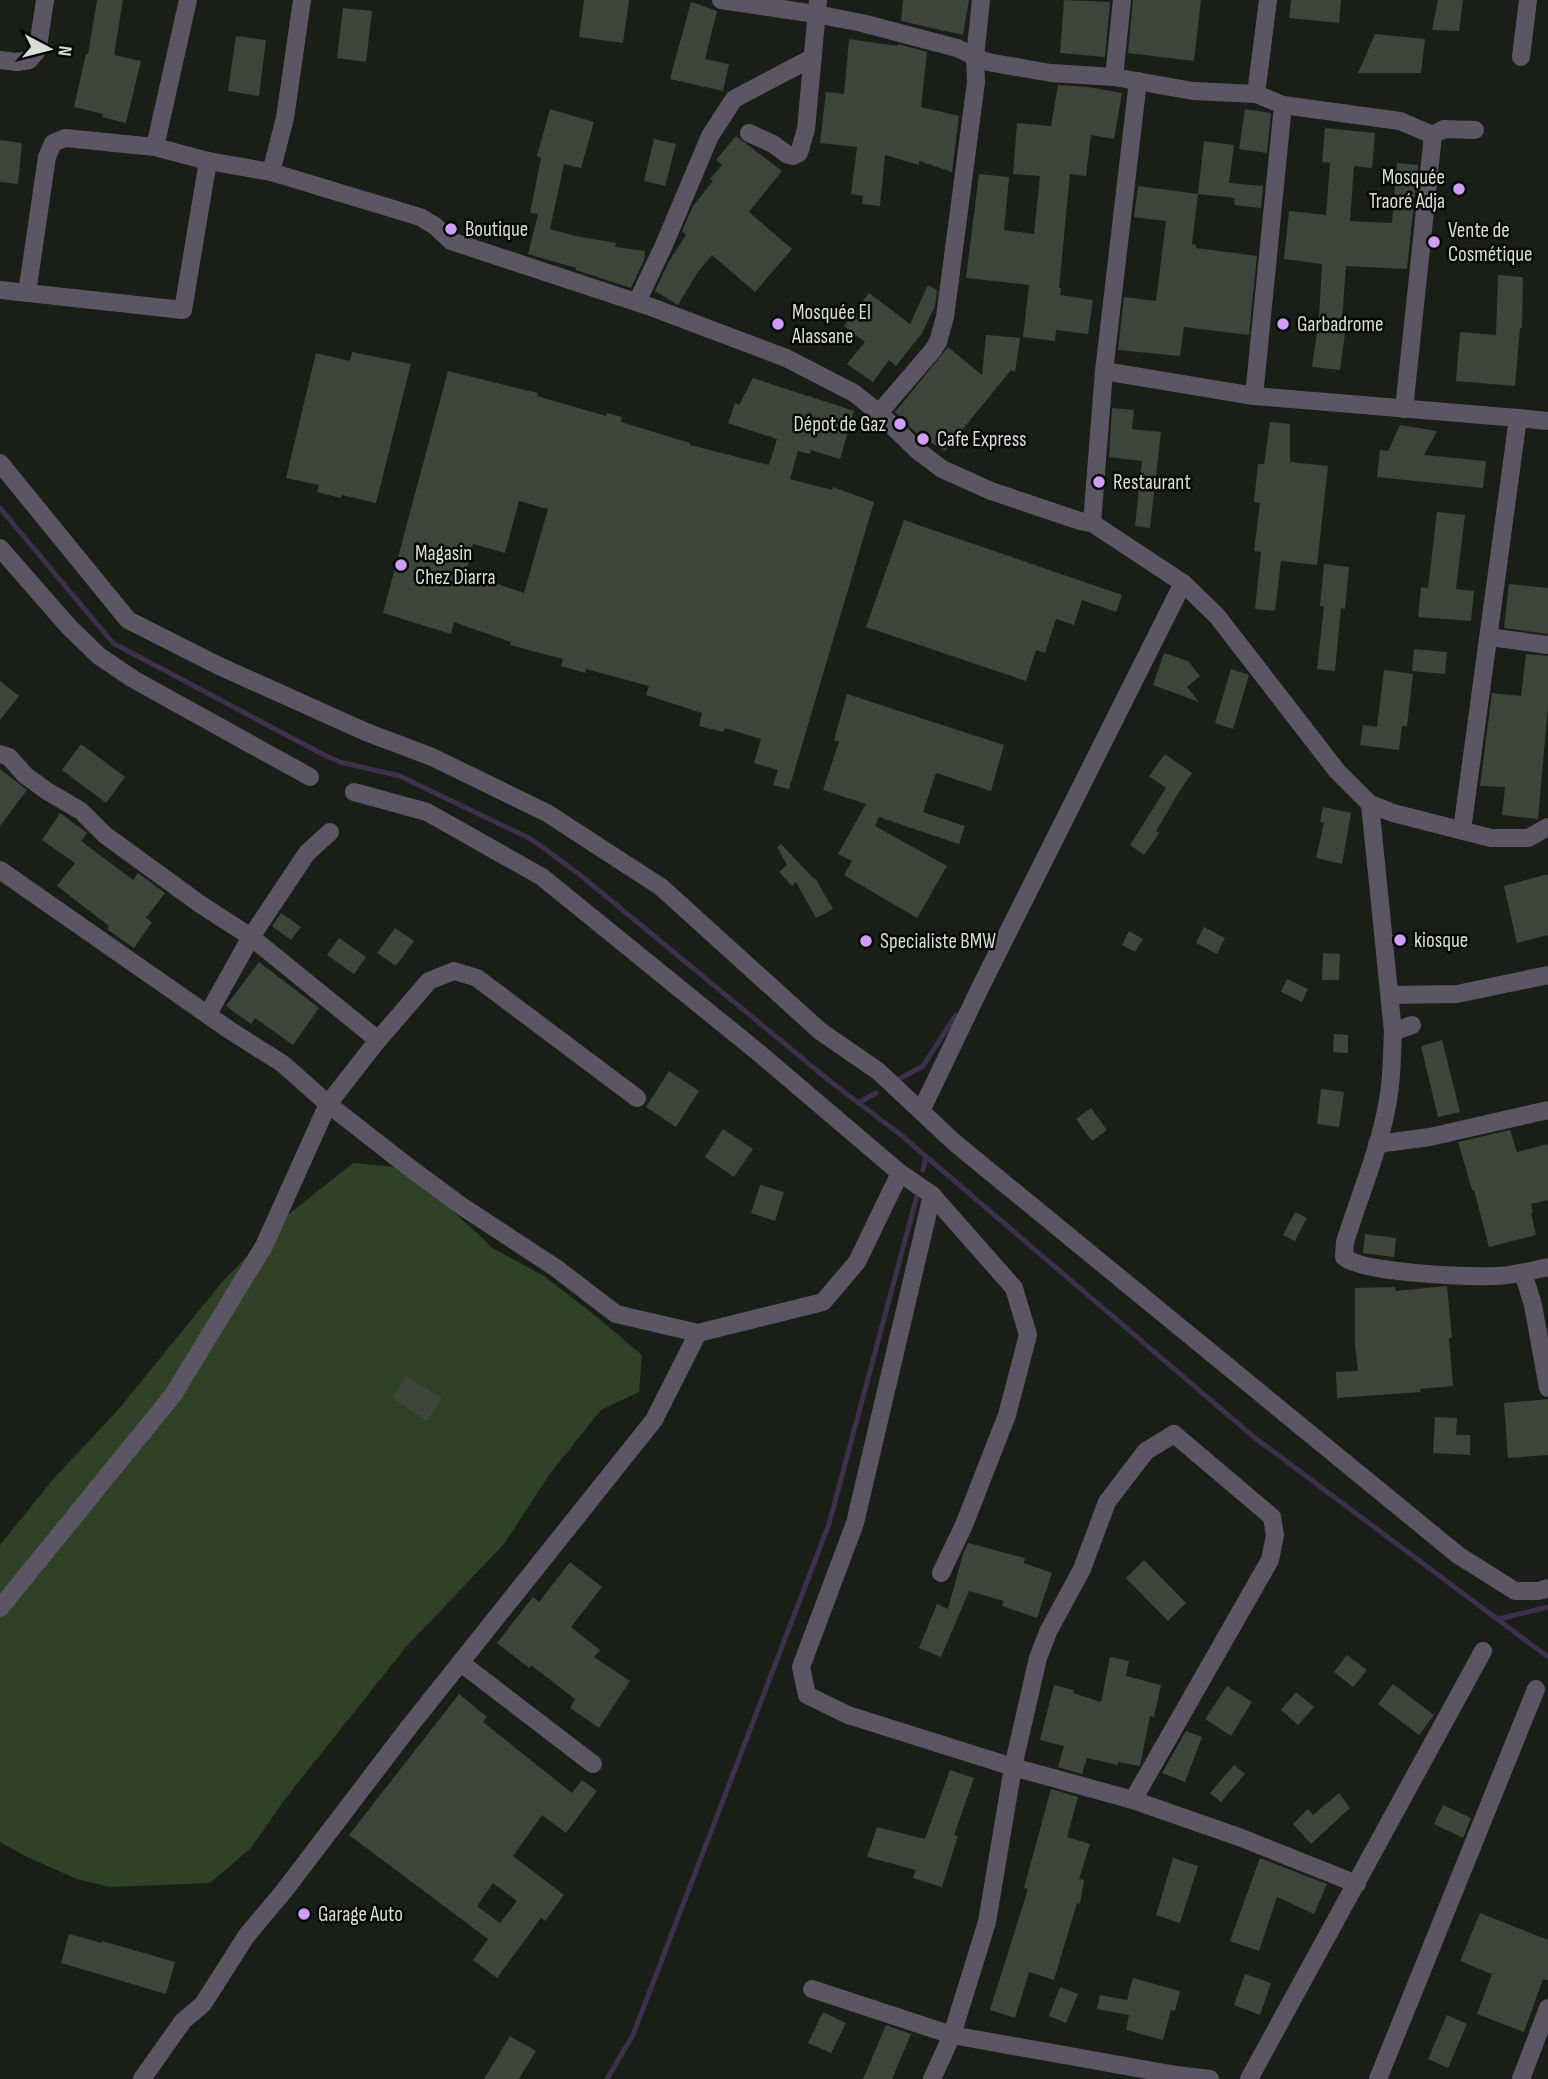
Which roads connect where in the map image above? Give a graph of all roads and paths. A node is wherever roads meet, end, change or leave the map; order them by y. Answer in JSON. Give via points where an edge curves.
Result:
{"nodes":[{"id":1,"x":45,"y":0,"type":"edge"},
{"id":2,"x":188,"y":0,"type":"edge"},
{"id":3,"x":302,"y":0,"type":"edge"},
{"id":4,"x":721,"y":0,"type":"edge"},
{"id":5,"x":981,"y":0,"type":"edge"},
{"id":6,"x":1122,"y":0,"type":"edge"},
{"id":7,"x":1268,"y":0,"type":"edge"},
{"id":8,"x":1528,"y":0,"type":"edge"},
{"id":9,"x":817,"y":7,"type":"edge"},
{"id":10,"x":975,"y":57,"type":"junction"},
{"id":11,"x":1521,"y":57,"type":"dead end"},
{"id":12,"x":812,"y":58,"type":"junction"},
{"id":13,"x":0,"y":60,"type":"edge"},
{"id":14,"x":1114,"y":77,"type":"junction"},
{"id":15,"x":1138,"y":81,"type":"junction"},
{"id":16,"x":1256,"y":94,"type":"junction"},
{"id":17,"x":1283,"y":105,"type":"junction"},
{"id":18,"x":1475,"y":130,"type":"dead end"},
{"id":19,"x":749,"y":133,"type":"dead end"},
{"id":20,"x":1433,"y":135,"type":"junction"},
{"id":21,"x":155,"y":147,"type":"junction"},
{"id":22,"x":208,"y":161,"type":"junction"},
{"id":23,"x":271,"y":172,"type":"junction"},
{"id":24,"x":0,"y":290,"type":"edge"},
{"id":25,"x":27,"y":293,"type":"junction"},
{"id":26,"x":636,"y":302,"type":"junction"},
{"id":27,"x":1104,"y":371,"type":"junction"},
{"id":28,"x":1254,"y":396,"type":"junction"},
{"id":29,"x":1404,"y":409,"type":"junction"},
{"id":30,"x":878,"y":413,"type":"junction"},
{"id":31,"x":1518,"y":418,"type":"junction"},
{"id":32,"x":1548,"y":421,"type":"edge"},
{"id":33,"x":0,"y":463,"type":"edge"},
{"id":34,"x":1092,"y":523,"type":"junction"},
{"id":35,"x":0,"y":548,"type":"edge"},
{"id":36,"x":1183,"y":583,"type":"junction"},
{"id":37,"x":1489,"y":637,"type":"junction"},
{"id":38,"x":1548,"y":645,"type":"edge"},
{"id":39,"x":0,"y":754,"type":"edge"},
{"id":40,"x":310,"y":777,"type":"dead end"},
{"id":41,"x":354,"y":792,"type":"dead end"},
{"id":42,"x":1370,"y":804,"type":"junction"},
{"id":43,"x":1548,"y":827,"type":"edge"},
{"id":44,"x":1462,"y":830,"type":"junction"},
{"id":45,"x":330,"y":832,"type":"dead end"},
{"id":46,"x":0,"y":870,"type":"edge"},
{"id":47,"x":251,"y":937,"type":"junction"},
{"id":48,"x":1548,"y":975,"type":"edge"},
{"id":49,"x":1390,"y":995,"type":"junction"},
{"id":50,"x":208,"y":1014,"type":"junction"},
{"id":51,"x":1412,"y":1025,"type":"dead end"},
{"id":52,"x":1393,"y":1032,"type":"junction"},
{"id":53,"x":378,"y":1040,"type":"junction"},
{"id":54,"x":637,"y":1098,"type":"dead end"},
{"id":55,"x":328,"y":1104,"type":"junction"},
{"id":56,"x":1548,"y":1110,"type":"edge"},
{"id":57,"x":921,"y":1111,"type":"junction"},
{"id":58,"x":1377,"y":1144,"type":"junction"},
{"id":59,"x":900,"y":1172,"type":"junction"},
{"id":60,"x":932,"y":1195,"type":"junction"},
{"id":61,"x":1548,"y":1267,"type":"edge"},
{"id":62,"x":1523,"y":1273,"type":"junction"},
{"id":63,"x":698,"y":1333,"type":"junction"},
{"id":64,"x":1548,"y":1388,"type":"edge"},
{"id":65,"x":941,"y":1573,"type":"dead end"},
{"id":66,"x":1548,"y":1588,"type":"edge"},
{"id":67,"x":0,"y":1608,"type":"edge"},
{"id":68,"x":1483,"y":1651,"type":"dead end"},
{"id":69,"x":461,"y":1663,"type":"junction"},
{"id":70,"x":1536,"y":1689,"type":"dead end"},
{"id":71,"x":593,"y":1764,"type":"dead end"},
{"id":72,"x":1013,"y":1767,"type":"junction"},
{"id":73,"x":1133,"y":1800,"type":"junction"},
{"id":74,"x":1357,"y":1884,"type":"junction"},
{"id":75,"x":812,"y":1989,"type":"dead end"},
{"id":76,"x":1548,"y":2008,"type":"edge"},
{"id":77,"x":952,"y":2035,"type":"junction"},
{"id":78,"x":142,"y":2079,"type":"edge"},
{"id":79,"x":932,"y":2079,"type":"edge"},
{"id":80,"x":1210,"y":2079,"type":"edge"},
{"id":81,"x":1249,"y":2079,"type":"edge"},
{"id":82,"x":1378,"y":2079,"type":"edge"},
{"id":83,"x":1521,"y":2079,"type":"edge"}],
"edges":[{"from":1,"to":13,"type":"street","via":[[36,52],[29,60]]},
{"from":2,"to":21,"type":"street"},
{"from":3,"to":23,"type":"street","via":[[285,118]]},
{"from":4,"to":9,"type":"street"},
{"from":5,"to":10,"type":"street"},
{"from":6,"to":14,"type":"street"},
{"from":7,"to":16,"type":"street"},
{"from":8,"to":11,"type":"street"},
{"from":9,"to":10,"type":"street"},
{"from":9,"to":12,"type":"street"},
{"from":10,"to":14,"type":"street","via":[[1051,73]]},
{"from":10,"to":30,"type":"street","via":[[976,82],[945,317],[933,350]]},
{"from":12,"to":19,"type":"street","via":[[806,129],[799,153],[788,155]]},
{"from":12,"to":26,"type":"street","via":[[734,99],[710,136]]},
{"from":14,"to":15,"type":"street"},
{"from":15,"to":16,"type":"street","via":[[1193,91]]},
{"from":15,"to":27,"type":"street"},
{"from":16,"to":17,"type":"street"},
{"from":17,"to":20,"type":"street","via":[[1400,121]]},
{"from":17,"to":28,"type":"street"},
{"from":18,"to":20,"type":"street","via":[[1444,130]]},
{"from":20,"to":29,"type":"street"},
{"from":21,"to":22,"type":"street"},
{"from":21,"to":25,"type":"street","via":[[65,138],[53,144],[47,157]]},
{"from":22,"to":23,"type":"street"},
{"from":22,"to":25,"type":"street","via":[[183,310]]},
{"from":23,"to":26,"type":"street","via":[[420,217],[451,241]]},
{"from":24,"to":25,"type":"street"},
{"from":26,"to":30,"type":"street","via":[[786,358],[855,393]]},
{"from":27,"to":28,"type":"street"},
{"from":27,"to":34,"type":"street"},
{"from":28,"to":29,"type":"street"},
{"from":29,"to":31,"type":"street"},
{"from":30,"to":34,"type":"street","via":[[942,468],[1002,495]]},
{"from":31,"to":32,"type":"street"},
{"from":31,"to":37,"type":"street"},
{"from":33,"to":57,"type":"street","via":[[128,620],[217,665],[432,757],[547,813],[661,887],[820,1031],[878,1071]]},
{"from":34,"to":36,"type":"street"},
{"from":35,"to":40,"type":"street","via":[[99,656]]},
{"from":36,"to":42,"type":"street","via":[[1217,616],[1337,771]]},
{"from":36,"to":57,"type":"street"},
{"from":37,"to":38,"type":"street"},
{"from":37,"to":44,"type":"street"},
{"from":39,"to":47,"type":"street","via":[[81,811],[105,835]]},
{"from":41,"to":59,"type":"street","via":[[427,812],[542,877]]},
{"from":42,"to":44,"type":"street"},
{"from":42,"to":49,"type":"street"},
{"from":43,"to":44,"type":"street","via":[[1528,838],[1506,840]]},
{"from":45,"to":47,"type":"street","via":[[307,853]]},
{"from":46,"to":50,"type":"street"},
{"from":47,"to":50,"type":"street"},
{"from":47,"to":53,"type":"street"},
{"from":48,"to":49,"type":"street","via":[[1457,994]]},
{"from":49,"to":52,"type":"street"},
{"from":50,"to":55,"type":"street","via":[[283,1064]]},
{"from":51,"to":52,"type":"street"},
{"from":52,"to":58,"type":"street","via":[[1390,1088]]},
{"from":53,"to":54,"type":"street","via":[[429,981],[454,971],[477,978]]},
{"from":53,"to":55,"type":"street"},
{"from":55,"to":63,"type":"street","via":[[460,1205],[616,1314]]},
{"from":55,"to":67,"type":"street","via":[[264,1246],[173,1395]]},
{"from":56,"to":58,"type":"street"},
{"from":57,"to":66,"type":"street","via":[[1458,1555],[1515,1591]]},
{"from":58,"to":62,"type":"street","via":[[1345,1242],[1347,1260],[1413,1272]]},
{"from":59,"to":60,"type":"street"},
{"from":59,"to":63,"type":"street","via":[[857,1262],[823,1302]]},
{"from":60,"to":65,"type":"street","via":[[1014,1288],[1028,1335],[1007,1415]]},
{"from":60,"to":72,"type":"street","via":[[855,1523],[801,1667],[807,1695],[848,1715]]},
{"from":61,"to":62,"type":"street"},
{"from":62,"to":64,"type":"street"},
{"from":63,"to":69,"type":"street","via":[[654,1420]]},
{"from":68,"to":74,"type":"street"},
{"from":69,"to":71,"type":"street"},
{"from":69,"to":78,"type":"street","via":[[247,1936],[203,2004],[183,2021]]},
{"from":70,"to":82,"type":"street"},
{"from":72,"to":73,"type":"street"},
{"from":72,"to":73,"type":"street","via":[[1038,1658],[1082,1569],[1107,1502],[1146,1451],[1174,1434],[1272,1517],[1275,1535],[1270,1560]]},
{"from":72,"to":77,"type":"street","via":[[987,1922]]},
{"from":73,"to":74,"type":"street"},
{"from":74,"to":81,"type":"street"},
{"from":75,"to":77,"type":"street"},
{"from":76,"to":83,"type":"street"},
{"from":77,"to":79,"type":"street"},
{"from":77,"to":80,"type":"street"}]}
